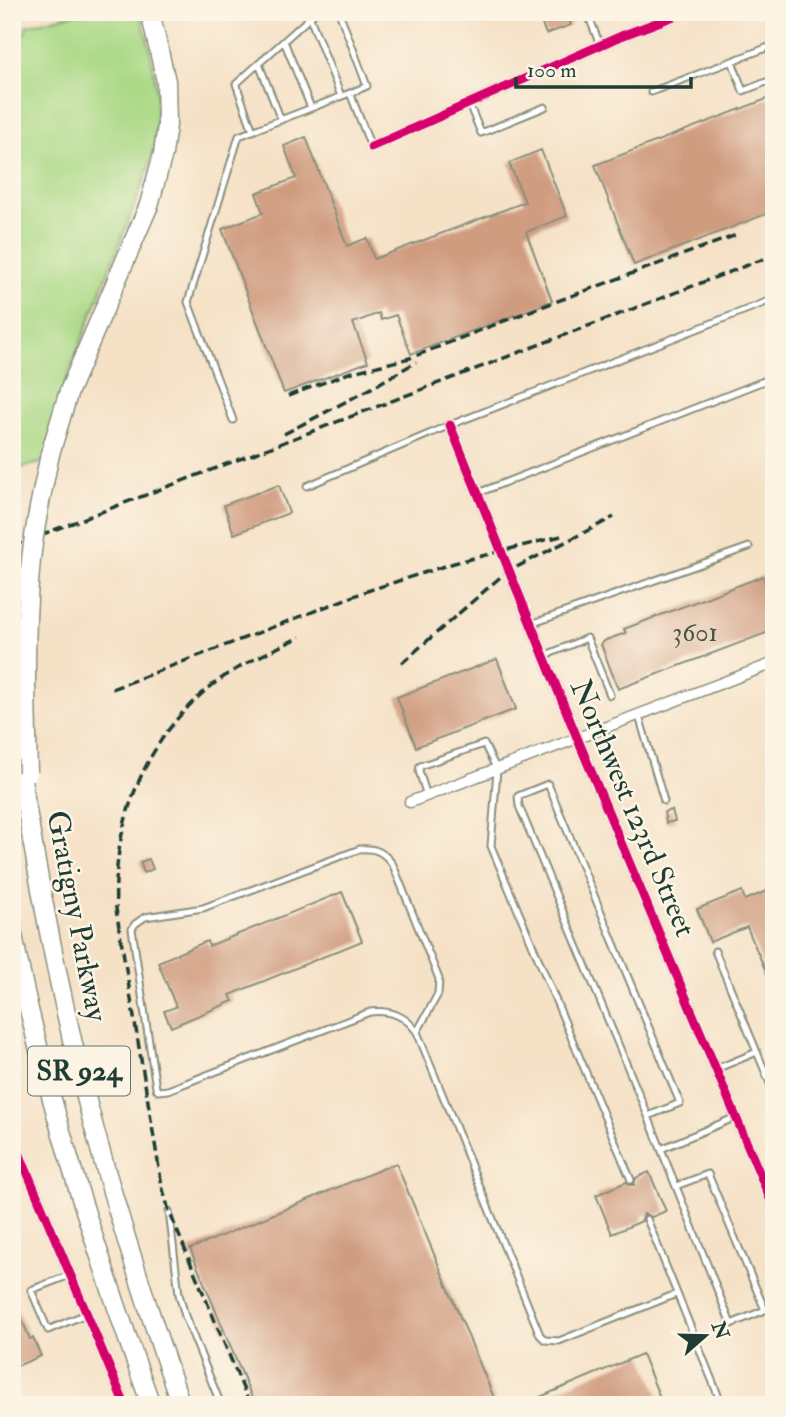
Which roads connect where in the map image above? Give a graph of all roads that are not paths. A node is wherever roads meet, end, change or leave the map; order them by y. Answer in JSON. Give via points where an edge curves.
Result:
{"nodes":[{"id":1,"x":150,"y":12,"type":"edge"},
{"id":2,"x":316,"y":12,"type":"edge"},
{"id":3,"x":339,"y":12,"type":"edge"},
{"id":4,"x":587,"y":12,"type":"edge"},
{"id":5,"x":685,"y":12,"type":"edge"},
{"id":6,"x":669,"y":15,"type":"edge"},
{"id":7,"x":310,"y":18,"type":"junction"},
{"id":8,"x":284,"y":41,"type":"junction"},
{"id":9,"x":600,"y":45,"type":"junction"},
{"id":10,"x":774,"y":45,"type":"edge"},
{"id":11,"x":732,"y":61,"type":"junction"},
{"id":12,"x":259,"y":64,"type":"junction"},
{"id":13,"x":774,"y":79,"type":"edge"},
{"id":14,"x":651,"y":92,"type":"dead end"},
{"id":15,"x":350,"y":93,"type":"junction"},
{"id":16,"x":341,"y":96,"type":"junction"},
{"id":17,"x":469,"y":104,"type":"junction"},
{"id":18,"x":545,"y":107,"type":"dead end"},
{"id":19,"x":311,"y":108,"type":"junction"},
{"id":20,"x":281,"y":120,"type":"junction"},
{"id":21,"x":253,"y":131,"type":"junction"},
{"id":22,"x":372,"y":147,"type":"joint"},
{"id":23,"x":774,"y":299,"type":"edge"},
{"id":24,"x":774,"y":377,"type":"edge"},
{"id":25,"x":233,"y":420,"type":"dead end"},
{"id":26,"x":450,"y":425,"type":"junction"},
{"id":27,"x":307,"y":486,"type":"dead end"},
{"id":28,"x":478,"y":493,"type":"junction"},
{"id":29,"x":749,"y":547,"type":"dead end"},
{"id":30,"x":530,"y":624,"type":"junction"},
{"id":31,"x":544,"y":656,"type":"junction"},
{"id":32,"x":774,"y":663,"type":"edge"},
{"id":33,"x":610,"y":695,"type":"dead end"},
{"id":34,"x":639,"y":716,"type":"junction"},
{"id":35,"x":12,"y":717,"type":"edge"},
{"id":36,"x":578,"y":740,"type":"junction"},
{"id":37,"x":497,"y":770,"type":"junction"},
{"id":38,"x":25,"y":772,"type":"junction"},
{"id":39,"x":427,"y":796,"type":"junction"},
{"id":40,"x":664,"y":801,"type":"dead end"},
{"id":41,"x":410,"y":802,"type":"dead end"},
{"id":42,"x":12,"y":930,"type":"edge"},
{"id":43,"x":715,"y":951,"type":"dead end"},
{"id":44,"x":417,"y":1031,"type":"junction"},
{"id":45,"x":757,"y":1052,"type":"junction"},
{"id":46,"x":716,"y":1069,"type":"junction"},
{"id":47,"x":774,"y":1093,"type":"edge"},
{"id":48,"x":648,"y":1116,"type":"junction"},
{"id":49,"x":736,"y":1117,"type":"junction"},
{"id":50,"x":12,"y":1136,"type":"edge"},
{"id":51,"x":661,"y":1149,"type":"junction"},
{"id":52,"x":631,"y":1180,"type":"dead end"},
{"id":53,"x":769,"y":1181,"type":"edge"},
{"id":54,"x":676,"y":1186,"type":"junction"},
{"id":55,"x":774,"y":1208,"type":"edge"},
{"id":56,"x":169,"y":1211,"type":"dead end"},
{"id":57,"x":647,"y":1219,"type":"dead end"},
{"id":58,"x":70,"y":1275,"type":"junction"},
{"id":59,"x":676,"y":1294,"type":"junction"},
{"id":60,"x":87,"y":1314,"type":"junction"},
{"id":61,"x":125,"y":1405,"type":"edge"},
{"id":62,"x":151,"y":1405,"type":"edge"},
{"id":63,"x":181,"y":1405,"type":"edge"},
{"id":64,"x":221,"y":1405,"type":"edge"},
{"id":65,"x":723,"y":1405,"type":"edge"}],
"edges":[{"from":1,"to":38,"type":"highway","bridge":true,"via":[[166,82],[163,154],[144,215],[69,391],[50,454],[30,569]]},
{"from":2,"to":7,"type":"lane"},
{"from":3,"to":15,"type":"lane","via":[[367,86]]},
{"from":4,"to":9,"type":"lane"},
{"from":5,"to":6,"type":"street"},
{"from":6,"to":9,"type":"street"},
{"from":7,"to":8,"type":"lane"},
{"from":7,"to":16,"type":"lane"},
{"from":8,"to":12,"type":"lane"},
{"from":8,"to":19,"type":"lane"},
{"from":9,"to":17,"type":"street"},
{"from":10,"to":11,"type":"lane"},
{"from":11,"to":13,"type":"lane","via":[[743,91]]},
{"from":11,"to":14,"type":"lane"},
{"from":12,"to":20,"type":"lane"},
{"from":12,"to":21,"type":"lane","via":[[236,85]]},
{"from":15,"to":16,"type":"lane"},
{"from":15,"to":22,"type":"lane"},
{"from":16,"to":19,"type":"lane"},
{"from":17,"to":18,"type":"lane","via":[[481,133]]},
{"from":17,"to":22,"type":"street"},
{"from":19,"to":20,"type":"lane"},
{"from":20,"to":21,"type":"lane"},
{"from":21,"to":25,"type":"lane","via":[[239,136],[188,302]]},
{"from":23,"to":26,"type":"lane"},
{"from":24,"to":28,"type":"lane"},
{"from":26,"to":27,"type":"lane"},
{"from":26,"to":28,"type":"street","name":"Northwest 123rd Street"},
{"from":28,"to":30,"type":"street","name":"Northwest 123rd Street"},
{"from":29,"to":30,"type":"lane"},
{"from":30,"to":31,"type":"street","name":"Northwest 123rd Street"},
{"from":31,"to":33,"type":"lane","via":[[587,638]]},
{"from":31,"to":36,"type":"street","name":"Northwest 123rd Street"},
{"from":32,"to":34,"type":"street"},
{"from":34,"to":36,"type":"street"},
{"from":34,"to":40,"type":"lane"},
{"from":35,"to":38,"type":"highway"},
{"from":36,"to":37,"type":"street"},
{"from":36,"to":46,"type":"street","name":"Northwest 123rd Street"},
{"from":37,"to":39,"type":"street"},
{"from":37,"to":39,"type":"lane","via":[[484,744],[478,744],[420,766]]},
{"from":37,"to":52,"type":"lane","via":[[491,846]]},
{"from":38,"to":63,"type":"highway","name":"Gratigny Parkway","number":"SR 924","via":[[51,943],[82,1081],[120,1221]]},
{"from":39,"to":41,"type":"street"},
{"from":42,"to":62,"type":"highway","number":"SR 924","via":[[48,1084]]},
{"from":43,"to":45,"type":"lane"},
{"from":44,"to":44,"type":"lane","via":[[399,1015],[370,1012],[158,1091],[132,929],[145,917],[203,908],[360,849],[376,849],[393,865],[439,979],[438,994]]},
{"from":44,"to":59,"type":"lane","via":[[540,1335],[559,1341]]},
{"from":45,"to":46,"type":"lane"},
{"from":45,"to":47,"type":"lane"},
{"from":46,"to":49,"type":"street","name":"Northwest 123rd Street"},
{"from":48,"to":48,"type":"lane","via":[[519,806],[518,796],[548,784],[680,1103]]},
{"from":48,"to":51,"type":"lane"},
{"from":49,"to":51,"type":"lane"},
{"from":49,"to":53,"type":"street","name":"Northwest 123rd Street"},
{"from":50,"to":58,"type":"street"},
{"from":51,"to":54,"type":"lane"},
{"from":53,"to":55,"type":"street","name":"Northwest 123rd Street"},
{"from":54,"to":54,"type":"lane","via":[[732,1324],[765,1310],[708,1174]]},
{"from":56,"to":64,"type":"lane","via":[[182,1305]]},
{"from":57,"to":59,"type":"lane"},
{"from":58,"to":60,"type":"street"},
{"from":58,"to":60,"type":"lane","via":[[31,1290],[48,1330]]},
{"from":59,"to":65,"type":"lane"},
{"from":60,"to":61,"type":"street"}]}
